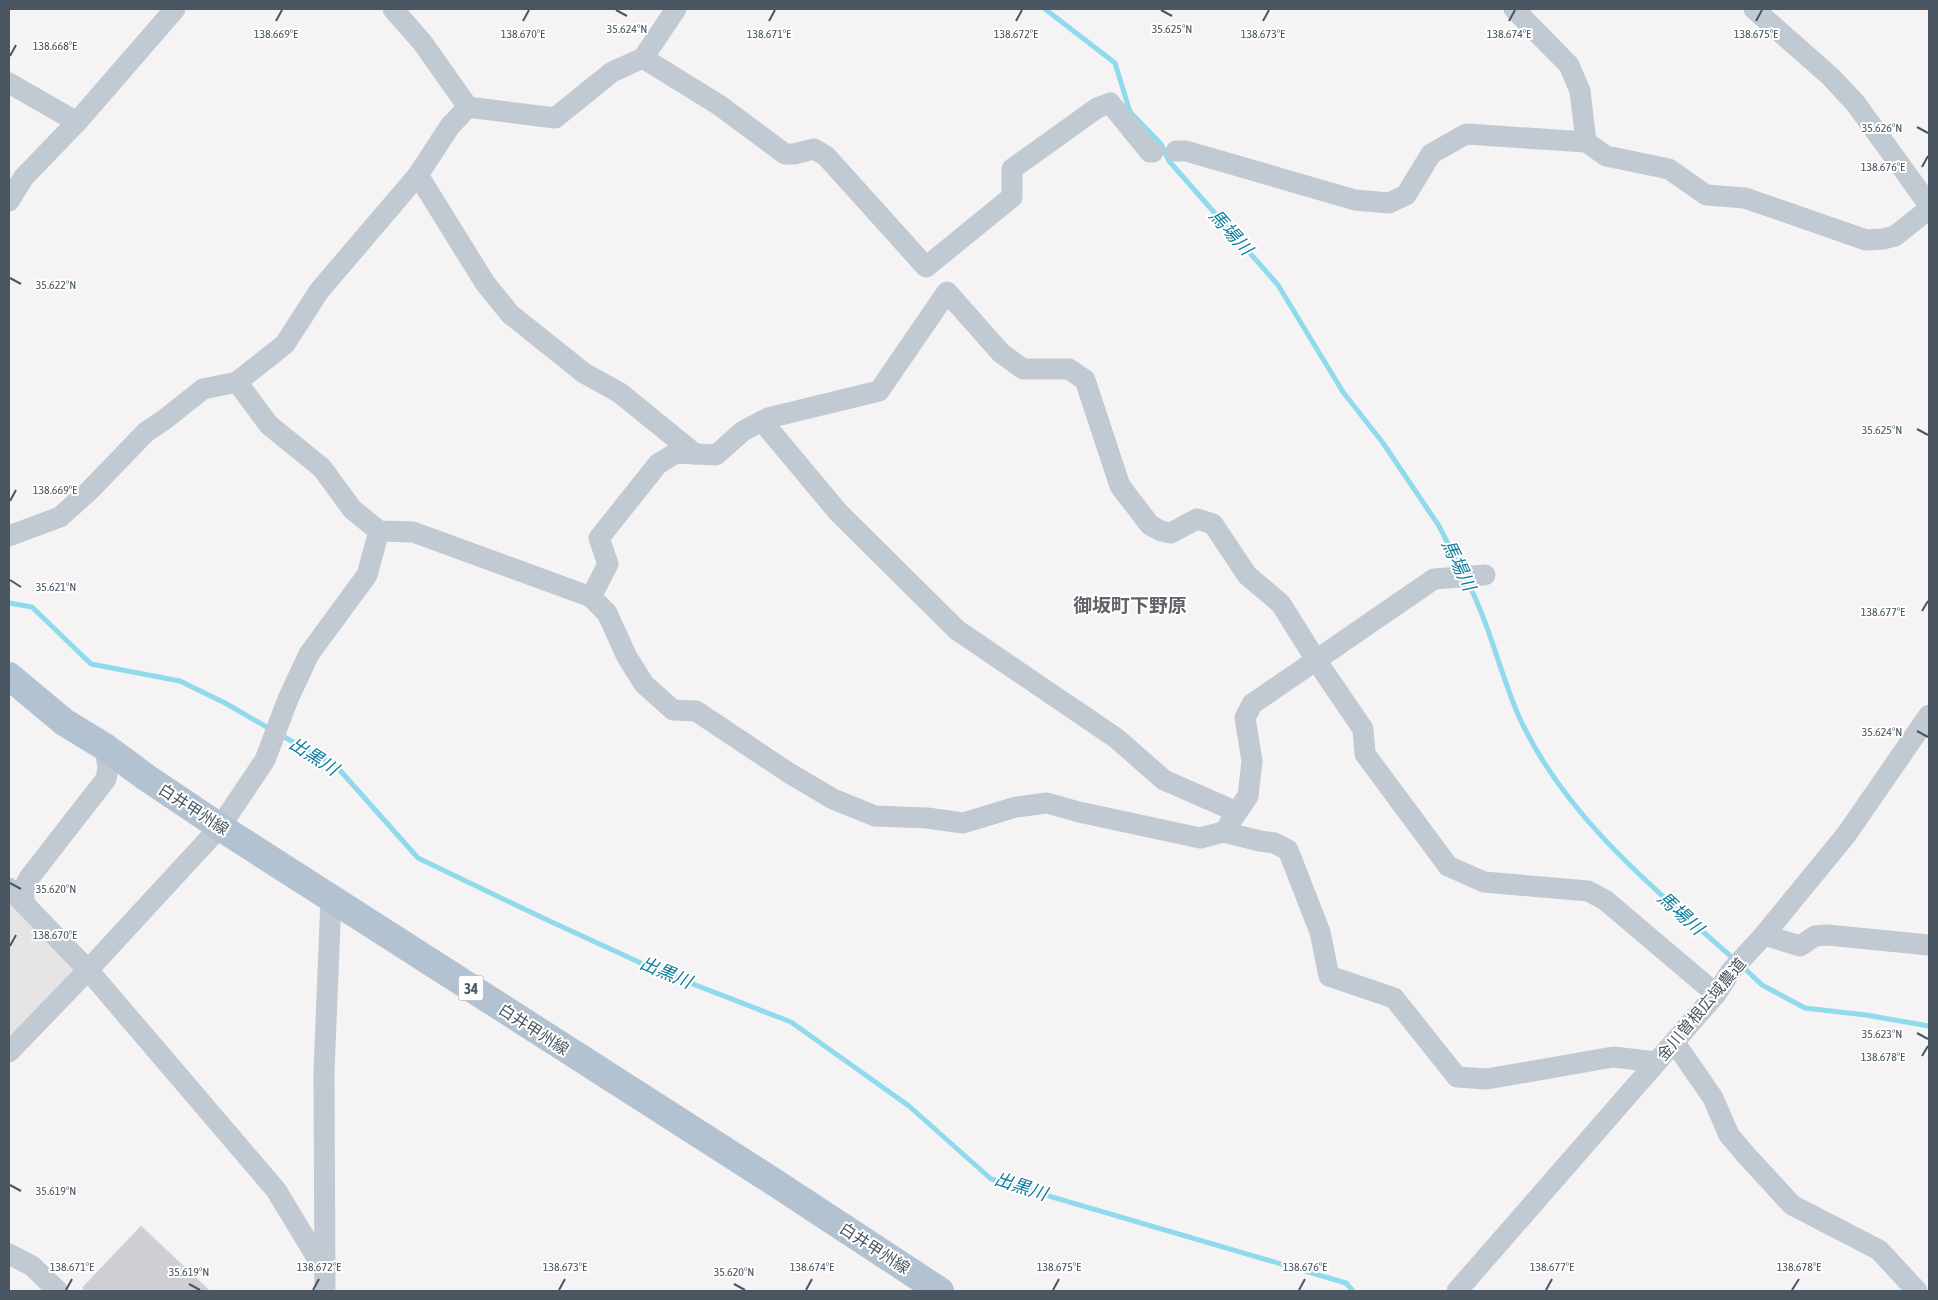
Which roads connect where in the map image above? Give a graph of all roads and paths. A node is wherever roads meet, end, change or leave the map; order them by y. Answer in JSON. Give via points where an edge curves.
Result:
{"nodes":[{"id":1,"x":175,"y":9,"type":"edge"},
{"id":2,"x":392,"y":9,"type":"edge"},
{"id":3,"x":676,"y":9,"type":"edge"},
{"id":4,"x":1514,"y":9,"type":"edge"},
{"id":5,"x":1754,"y":9,"type":"edge"},
{"id":6,"x":643,"y":58,"type":"junction"},
{"id":7,"x":9,"y":83,"type":"edge"},
{"id":8,"x":468,"y":107,"type":"junction"},
{"id":9,"x":77,"y":122,"type":"junction"},
{"id":10,"x":1586,"y":142,"type":"junction"},
{"id":11,"x":1153,"y":152,"type":"dead end"},
{"id":12,"x":1176,"y":152,"type":"dead end"},
{"id":13,"x":418,"y":175,"type":"junction"},
{"id":14,"x":9,"y":202,"type":"edge"},
{"id":15,"x":1929,"y":205,"type":"edge"},
{"id":16,"x":1929,"y":209,"type":"edge"},
{"id":17,"x":237,"y":382,"type":"junction"},
{"id":18,"x":762,"y":421,"type":"junction"},
{"id":19,"x":695,"y":454,"type":"junction"},
{"id":20,"x":379,"y":531,"type":"junction"},
{"id":21,"x":9,"y":536,"type":"edge"},
{"id":22,"x":1481,"y":575,"type":"dead end"},
{"id":23,"x":591,"y":597,"type":"junction"},
{"id":24,"x":1316,"y":660,"type":"junction"},
{"id":25,"x":9,"y":676,"type":"edge"},
{"id":26,"x":1929,"y":716,"type":"edge"},
{"id":27,"x":105,"y":747,"type":"junction"},
{"id":28,"x":1237,"y":812,"type":"junction"},
{"id":29,"x":220,"y":827,"type":"junction"},
{"id":30,"x":1223,"y":832,"type":"junction"},
{"id":31,"x":9,"y":888,"type":"edge"},
{"id":32,"x":330,"y":898,"type":"junction"},
{"id":33,"x":24,"y":903,"type":"junction"},
{"id":34,"x":1764,"y":935,"type":"junction"},
{"id":35,"x":1929,"y":945,"type":"edge"},
{"id":36,"x":88,"y":970,"type":"junction"},
{"id":37,"x":1716,"y":994,"type":"junction"},
{"id":38,"x":1675,"y":1043,"type":"junction"},
{"id":39,"x":9,"y":1052,"type":"edge"},
{"id":40,"x":1657,"y":1062,"type":"junction"},
{"id":41,"x":9,"y":1254,"type":"edge"},
{"id":42,"x":325,"y":1281,"type":"edge"},
{"id":43,"x":58,"y":1291,"type":"edge"},
{"id":44,"x":940,"y":1291,"type":"edge"},
{"id":45,"x":1457,"y":1291,"type":"edge"},
{"id":46,"x":1917,"y":1291,"type":"edge"}],
"edges":[{"from":1,"to":9,"type":"street"},
{"from":2,"to":8,"type":"street","via":[[422,42]]},
{"from":3,"to":6,"type":"street"},
{"from":4,"to":10,"type":"street","via":[[1569,65],[1580,91]]},
{"from":5,"to":15,"type":"street","via":[[1831,77],[1856,104]]},
{"from":6,"to":8,"type":"street","via":[[612,72],[555,118]]},
{"from":6,"to":11,"type":"street","via":[[719,105],[785,154],[814,149],[826,156],[926,268],[1012,197],[1012,169],[1097,108],[1110,103]]},
{"from":7,"to":9,"type":"street"},
{"from":8,"to":13,"type":"street","via":[[450,126]]},
{"from":9,"to":14,"type":"street","via":[[24,178]]},
{"from":10,"to":12,"type":"street","via":[[1466,134],[1431,154],[1406,195],[1389,203],[1355,200],[1186,151]]},
{"from":10,"to":16,"type":"street","via":[[1606,156],[1669,169],[1706,195],[1745,198],[1866,240],[1895,236]]},
{"from":13,"to":17,"type":"street","via":[[319,291],[285,344]]},
{"from":13,"to":19,"type":"street","via":[[485,284],[510,314],[584,373],[620,393]]},
{"from":17,"to":20,"type":"street","via":[[270,425],[322,468],[352,509]]},
{"from":17,"to":21,"type":"street","via":[[203,389],[146,432],[60,517]]},
{"from":18,"to":19,"type":"street","via":[[743,431],[716,455]]},
{"from":18,"to":24,"type":"street","via":[[879,391],[947,292],[1002,353],[1023,369],[1069,369],[1085,380],[1120,486],[1150,525],[1171,533],[1197,519],[1213,524],[1247,574],[1282,604]]},
{"from":18,"to":28,"type":"street","via":[[838,512],[957,630],[1116,738],[1164,780]]},
{"from":19,"to":23,"type":"street","via":[[676,453],[658,464],[598,538],[608,564]]},
{"from":20,"to":23,"type":"street","via":[[413,532]]},
{"from":20,"to":29,"type":"street","via":[[367,575],[309,654],[265,760]]},
{"from":22,"to":24,"type":"street","via":[[1434,579]]},
{"from":23,"to":30,"type":"street","via":[[607,613],[627,657],[644,684],[673,710],[696,711],[833,799],[875,816],[963,823],[1016,807],[1048,803],[1200,838]]},
{"from":24,"to":28,"type":"street","via":[[1252,704],[1245,718],[1252,761],[1248,796]]},
{"from":24,"to":37,"type":"street","via":[[1363,729],[1365,754],[1448,866],[1484,882],[1588,891],[1605,900]]},
{"from":25,"to":27,"type":"main road","name":"白井甲州線","number":"34","via":[[64,722]]},
{"from":26,"to":34,"type":"street","name":"金川曽根広域農道","via":[[1846,835]]},
{"from":27,"to":29,"type":"main road","name":"白井甲州線","number":"34"},
{"from":27,"to":33,"type":"street","via":[[106,779],[29,878],[24,888]]},
{"from":28,"to":30,"type":"street"},
{"from":29,"to":32,"type":"main road","name":"白井甲州線","number":"34"},
{"from":29,"to":36,"type":"street"},
{"from":30,"to":40,"type":"street","via":[[1274,843],[1288,850],[1320,932],[1329,976],[1394,998],[1457,1077],[1487,1079],[1613,1057]]},
{"from":31,"to":33,"type":"street"},
{"from":32,"to":42,"type":"street","via":[[324,1072]]},
{"from":32,"to":44,"type":"main road","name":"白井甲州線","number":"34"},
{"from":33,"to":36,"type":"street"},
{"from":34,"to":35,"type":"street","via":[[1800,946],[1816,936],[1827,935]]},
{"from":34,"to":37,"type":"street","name":"金川曽根広域農道","via":[[1731,971]]},
{"from":36,"to":39,"type":"street"},
{"from":36,"to":42,"type":"street","via":[[276,1190]]},
{"from":37,"to":38,"type":"street","name":"金川曽根広域農道"},
{"from":38,"to":40,"type":"street","name":"金川曽根広域農道"},
{"from":38,"to":46,"type":"street","via":[[1713,1098],[1730,1135],[1792,1205],[1879,1250]]},
{"from":40,"to":45,"type":"street","name":"金川曽根広域農道"},
{"from":41,"to":43,"type":"street","via":[[32,1266]]}]}
